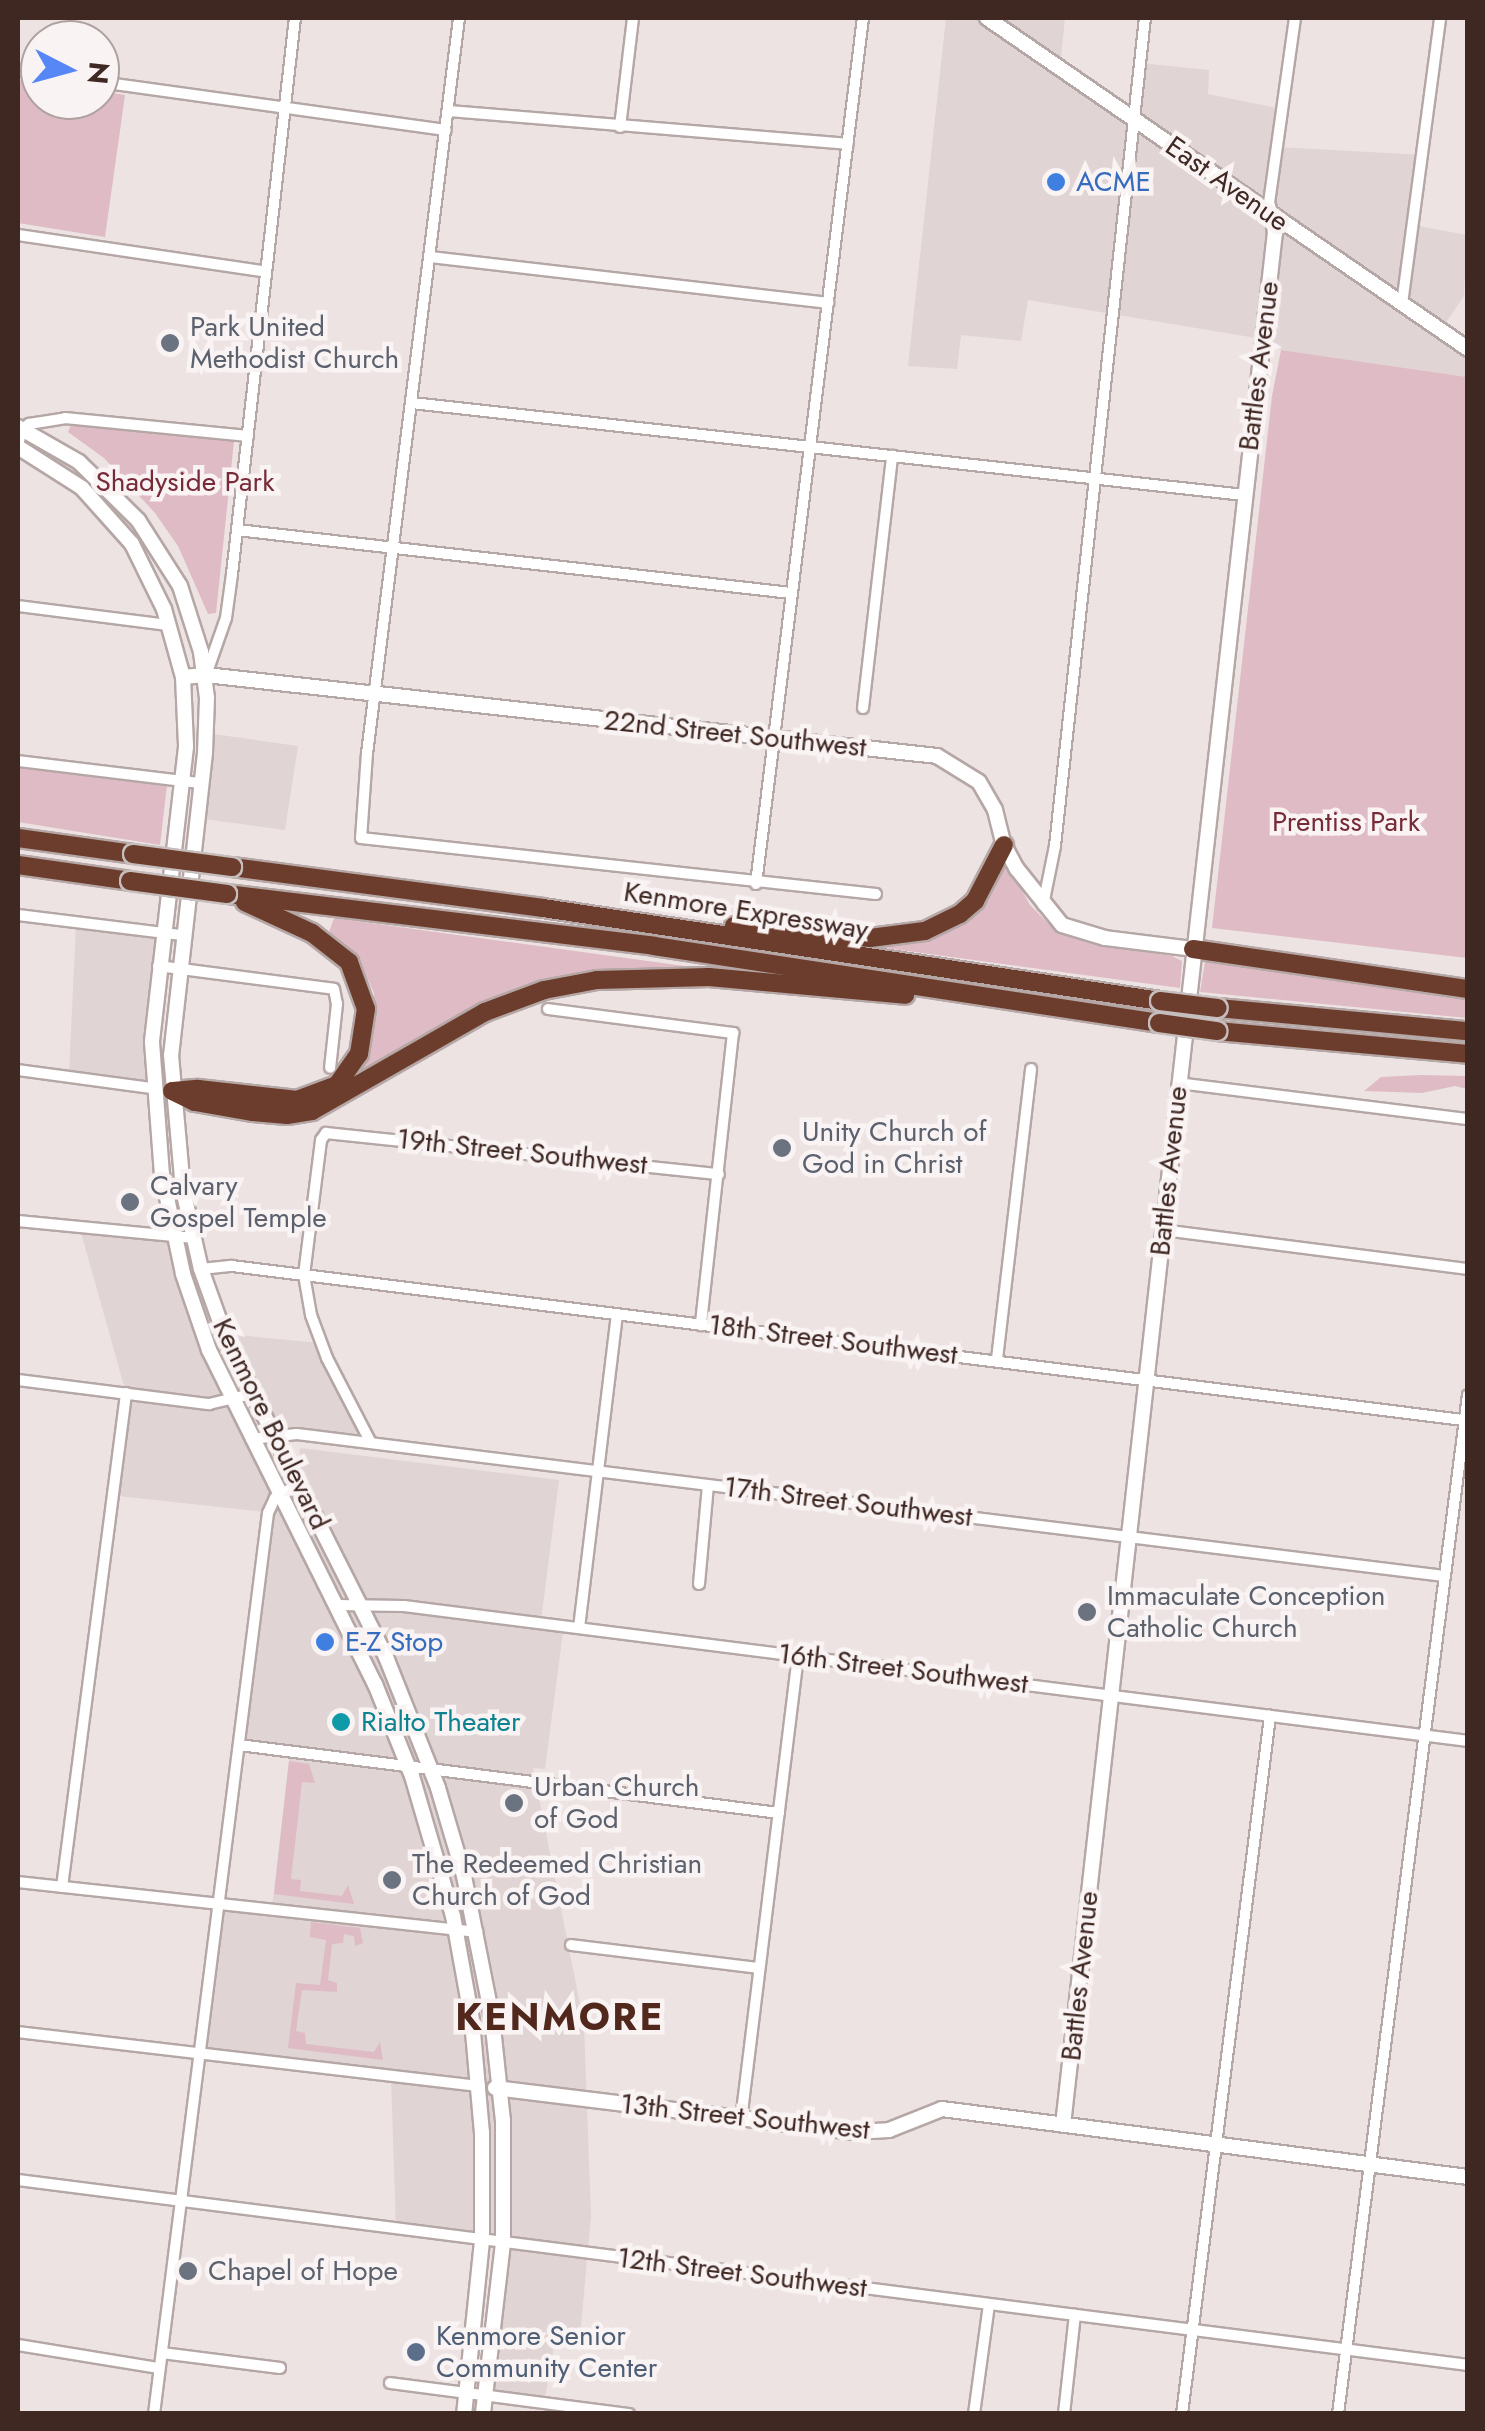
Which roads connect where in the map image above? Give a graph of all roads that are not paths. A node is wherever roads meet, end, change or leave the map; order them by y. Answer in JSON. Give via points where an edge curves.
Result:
{"nodes":[{"id":1,"x":295,"y":18,"type":"edge"},
{"id":2,"x":459,"y":18,"type":"edge"},
{"id":3,"x":633,"y":18,"type":"edge"},
{"id":4,"x":863,"y":18,"type":"edge"},
{"id":5,"x":987,"y":18,"type":"edge"},
{"id":6,"x":1145,"y":18,"type":"edge"},
{"id":7,"x":1295,"y":18,"type":"edge"},
{"id":8,"x":1440,"y":18,"type":"edge"},
{"id":9,"x":120,"y":85,"type":"edge"},
{"id":10,"x":284,"y":108,"type":"junction"},
{"id":11,"x":448,"y":111,"type":"junction"},
{"id":12,"x":1133,"y":119,"type":"junction"},
{"id":13,"x":620,"y":127,"type":"junction"},
{"id":14,"x":446,"y":130,"type":"junction"},
{"id":15,"x":848,"y":144,"type":"junction"},
{"id":16,"x":1273,"y":216,"type":"junction"},
{"id":17,"x":18,"y":235,"type":"edge"},
{"id":18,"x":431,"y":257,"type":"junction"},
{"id":19,"x":264,"y":271,"type":"junction"},
{"id":20,"x":828,"y":303,"type":"junction"},
{"id":21,"x":1402,"y":304,"type":"junction"},
{"id":22,"x":1468,"y":350,"type":"edge"},
{"id":23,"x":412,"y":404,"type":"junction"},
{"id":24,"x":20,"y":428,"type":"edge"},
{"id":25,"x":248,"y":436,"type":"junction"},
{"id":26,"x":18,"y":446,"type":"edge"},
{"id":27,"x":808,"y":446,"type":"junction"},
{"id":28,"x":892,"y":456,"type":"junction"},
{"id":29,"x":1096,"y":478,"type":"junction"},
{"id":30,"x":1244,"y":495,"type":"junction"},
{"id":31,"x":237,"y":530,"type":"junction"},
{"id":32,"x":393,"y":548,"type":"junction"},
{"id":33,"x":791,"y":592,"type":"junction"},
{"id":34,"x":18,"y":606,"type":"edge"},
{"id":35,"x":169,"y":625,"type":"junction"},
{"id":36,"x":206,"y":676,"type":"junction"},
{"id":37,"x":183,"y":677,"type":"junction"},
{"id":38,"x":376,"y":694,"type":"junction"},
{"id":39,"x":863,"y":708,"type":"dead end"},
{"id":40,"x":773,"y":738,"type":"junction"},
{"id":41,"x":18,"y":760,"type":"edge"},
{"id":42,"x":182,"y":781,"type":"junction"},
{"id":43,"x":201,"y":783,"type":"junction"},
{"id":44,"x":18,"y":838,"type":"edge"},
{"id":45,"x":1004,"y":845,"type":"junction"},
{"id":46,"x":18,"y":865,"type":"edge"},
{"id":47,"x":756,"y":884,"type":"junction"},
{"id":48,"x":226,"y":894,"type":"junction"},
{"id":49,"x":876,"y":894,"type":"dead end"},
{"id":50,"x":1043,"y":906,"type":"junction"},
{"id":51,"x":543,"y":908,"type":"junction"},
{"id":52,"x":18,"y":916,"type":"edge"},
{"id":53,"x":162,"y":932,"type":"junction"},
{"id":54,"x":182,"y":935,"type":"junction"},
{"id":55,"x":1194,"y":949,"type":"junction"},
{"id":56,"x":158,"y":966,"type":"junction"},
{"id":57,"x":178,"y":967,"type":"junction"},
{"id":58,"x":1468,"y":990,"type":"edge"},
{"id":59,"x":1033,"y":1003,"type":"junction"},
{"id":60,"x":548,"y":1009,"type":"dead end"},
{"id":61,"x":1468,"y":1031,"type":"edge"},
{"id":62,"x":1468,"y":1054,"type":"edge"},
{"id":63,"x":330,"y":1068,"type":"dead end"},
{"id":64,"x":1032,"y":1069,"type":"dead end"},
{"id":65,"x":18,"y":1070,"type":"edge"},
{"id":66,"x":1178,"y":1082,"type":"junction"},
{"id":67,"x":152,"y":1088,"type":"junction"},
{"id":68,"x":172,"y":1091,"type":"junction"},
{"id":69,"x":1468,"y":1119,"type":"edge"},
{"id":70,"x":718,"y":1174,"type":"junction"},
{"id":71,"x":18,"y":1222,"type":"edge"},
{"id":72,"x":1163,"y":1230,"type":"junction"},
{"id":73,"x":174,"y":1237,"type":"junction"},
{"id":74,"x":194,"y":1238,"type":"junction"},
{"id":75,"x":201,"y":1268,"type":"junction"},
{"id":76,"x":1468,"y":1269,"type":"edge"},
{"id":77,"x":304,"y":1275,"type":"junction"},
{"id":78,"x":616,"y":1315,"type":"junction"},
{"id":79,"x":701,"y":1325,"type":"junction"},
{"id":80,"x":997,"y":1359,"type":"junction"},
{"id":81,"x":1146,"y":1379,"type":"junction"},
{"id":82,"x":18,"y":1380,"type":"edge"},
{"id":83,"x":126,"y":1393,"type":"junction"},
{"id":84,"x":251,"y":1394,"type":"junction"},
{"id":85,"x":1468,"y":1395,"type":"edge"},
{"id":86,"x":231,"y":1399,"type":"junction"},
{"id":87,"x":1464,"y":1420,"type":"junction"},
{"id":88,"x":273,"y":1436,"type":"junction"},
{"id":89,"x":251,"y":1438,"type":"junction"},
{"id":90,"x":371,"y":1443,"type":"junction"},
{"id":91,"x":1464,"y":1443,"type":"edge"},
{"id":92,"x":597,"y":1471,"type":"junction"},
{"id":93,"x":298,"y":1484,"type":"junction"},
{"id":94,"x":708,"y":1485,"type":"junction"},
{"id":95,"x":280,"y":1495,"type":"junction"},
{"id":96,"x":1129,"y":1536,"type":"junction"},
{"id":97,"x":1444,"y":1576,"type":"junction"},
{"id":98,"x":699,"y":1584,"type":"dead end"},
{"id":99,"x":362,"y":1604,"type":"junction"},
{"id":100,"x":337,"y":1605,"type":"junction"},
{"id":101,"x":579,"y":1628,"type":"junction"},
{"id":102,"x":798,"y":1656,"type":"junction"},
{"id":103,"x":1111,"y":1695,"type":"junction"},
{"id":104,"x":1270,"y":1716,"type":"junction"},
{"id":105,"x":1424,"y":1736,"type":"junction"},
{"id":106,"x":1468,"y":1741,"type":"edge"},
{"id":107,"x":239,"y":1745,"type":"junction"},
{"id":108,"x":408,"y":1765,"type":"junction"},
{"id":109,"x":431,"y":1768,"type":"junction"},
{"id":110,"x":779,"y":1813,"type":"junction"},
{"id":111,"x":18,"y":1882,"type":"edge"},
{"id":112,"x":62,"y":1887,"type":"junction"},
{"id":113,"x":218,"y":1902,"type":"junction"},
{"id":114,"x":456,"y":1930,"type":"junction"},
{"id":115,"x":477,"y":1932,"type":"junction"},
{"id":116,"x":571,"y":1945,"type":"dead end"},
{"id":117,"x":759,"y":1968,"type":"junction"},
{"id":118,"x":18,"y":2032,"type":"edge"},
{"id":119,"x":199,"y":2052,"type":"junction"},
{"id":120,"x":480,"y":2086,"type":"junction"},
{"id":121,"x":500,"y":2088,"type":"junction"},
{"id":122,"x":741,"y":2120,"type":"junction"},
{"id":123,"x":1063,"y":2125,"type":"junction"},
{"id":124,"x":1216,"y":2144,"type":"junction"},
{"id":125,"x":1369,"y":2164,"type":"junction"},
{"id":126,"x":1468,"y":2177,"type":"edge"},
{"id":127,"x":18,"y":2180,"type":"edge"},
{"id":128,"x":181,"y":2198,"type":"junction"},
{"id":129,"x":482,"y":2241,"type":"junction"},
{"id":130,"x":503,"y":2244,"type":"junction"},
{"id":131,"x":989,"y":2304,"type":"junction"},
{"id":132,"x":1075,"y":2315,"type":"junction"},
{"id":133,"x":1192,"y":2330,"type":"junction"},
{"id":134,"x":18,"y":2345,"type":"edge"},
{"id":135,"x":1346,"y":2349,"type":"junction"},
{"id":136,"x":162,"y":2353,"type":"junction"},
{"id":137,"x":1468,"y":2365,"type":"edge"},
{"id":138,"x":160,"y":2368,"type":"junction"},
{"id":139,"x":280,"y":2368,"type":"dead end"},
{"id":140,"x":390,"y":2382,"type":"dead end"},
{"id":141,"x":467,"y":2393,"type":"junction"},
{"id":142,"x":485,"y":2395,"type":"junction"},
{"id":143,"x":154,"y":2414,"type":"edge"},
{"id":144,"x":464,"y":2414,"type":"edge"},
{"id":145,"x":483,"y":2414,"type":"edge"},
{"id":146,"x":629,"y":2414,"type":"edge"},
{"id":147,"x":974,"y":2414,"type":"edge"},
{"id":148,"x":1064,"y":2414,"type":"edge"},
{"id":149,"x":1182,"y":2414,"type":"edge"},
{"id":150,"x":1338,"y":2414,"type":"edge"}],
"edges":[{"from":1,"to":10,"type":"street"},
{"from":2,"to":11,"type":"street"},
{"from":3,"to":13,"type":"street"},
{"from":4,"to":15,"type":"street"},
{"from":5,"to":12,"type":"main road","name":"East Avenue"},
{"from":6,"to":12,"type":"street"},
{"from":7,"to":16,"type":"street","via":[[1269,203]]},
{"from":8,"to":21,"type":"street"},
{"from":9,"to":10,"type":"street"},
{"from":10,"to":14,"type":"street"},
{"from":10,"to":19,"type":"street"},
{"from":11,"to":13,"type":"street"},
{"from":11,"to":14,"type":"street"},
{"from":12,"to":16,"type":"main road","name":"East Avenue"},
{"from":12,"to":29,"type":"street"},
{"from":13,"to":15,"type":"street"},
{"from":14,"to":18,"type":"street"},
{"from":15,"to":20,"type":"street"},
{"from":16,"to":21,"type":"main road","name":"East Avenue"},
{"from":16,"to":30,"type":"main road","name":"Battles Avenue"},
{"from":17,"to":19,"type":"street"},
{"from":18,"to":20,"type":"street"},
{"from":18,"to":23,"type":"street"},
{"from":19,"to":25,"type":"street"},
{"from":20,"to":27,"type":"street"},
{"from":21,"to":22,"type":"main road","name":"East Avenue"},
{"from":23,"to":27,"type":"street"},
{"from":23,"to":32,"type":"street"},
{"from":24,"to":25,"type":"street","via":[[88,418]]},
{"from":24,"to":26,"type":"street"},
{"from":24,"to":36,"type":"main road","name":"Kenmore Boulevard","via":[[79,462],[138,520],[180,586]]},
{"from":25,"to":31,"type":"street"},
{"from":26,"to":35,"type":"main road","name":"Kenmore Boulevard","via":[[56,467],[116,524]]},
{"from":27,"to":28,"type":"street"},
{"from":27,"to":33,"type":"street"},
{"from":28,"to":29,"type":"street"},
{"from":28,"to":39,"type":"street"},
{"from":29,"to":30,"type":"street"},
{"from":29,"to":50,"type":"street"},
{"from":30,"to":55,"type":"main road","name":"Battles Avenue"},
{"from":31,"to":32,"type":"street"},
{"from":31,"to":36,"type":"street","via":[[226,618]]},
{"from":32,"to":33,"type":"street"},
{"from":32,"to":38,"type":"street"},
{"from":33,"to":40,"type":"street"},
{"from":34,"to":35,"type":"street"},
{"from":35,"to":37,"type":"main road","name":"Kenmore Boulevard"},
{"from":36,"to":37,"type":"main road","name":"22nd Street Southwest"},
{"from":36,"to":38,"type":"main road","name":"22nd Street Southwest"},
{"from":36,"to":43,"type":"main road","name":"Kenmore Boulevard"},
{"from":37,"to":42,"type":"main road","name":"Kenmore Boulevard"},
{"from":38,"to":40,"type":"main road","name":"22nd Street Southwest"},
{"from":38,"to":47,"type":"street","via":[[362,838]]},
{"from":40,"to":45,"type":"main road","name":"22nd Street Southwest","via":[[954,763],[988,796]]},
{"from":40,"to":47,"type":"street"},
{"from":41,"to":42,"type":"street"},
{"from":42,"to":43,"type":"street"},
{"from":42,"to":53,"type":"main road","name":"Kenmore Boulevard"},
{"from":43,"to":54,"type":"main road","name":"Kenmore Boulevard"},
{"from":44,"to":51,"type":"highway","name":"Kenmore Expressway","bridge":true},
{"from":45,"to":50,"type":"main road","name":"22nd Street Southwest"},
{"from":45,"to":51,"type":"highway","via":[[987,884],[960,914],[898,935],[870,938]]},
{"from":46,"to":48,"type":"highway","name":"Kenmore Expressway","bridge":true},
{"from":47,"to":49,"type":"street"},
{"from":48,"to":59,"type":"highway","name":"Kenmore Expressway","via":[[654,946]]},
{"from":48,"to":68,"type":"highway","via":[[312,934],[349,962],[364,994],[364,1038],[337,1085],[297,1100]]},
{"from":50,"to":55,"type":"main road","name":"22nd Street Southwest","via":[[1077,932]]},
{"from":51,"to":61,"type":"highway","name":"Kenmore Expressway","bridge":true,"via":[[1160,1001]]},
{"from":52,"to":53,"type":"street"},
{"from":53,"to":54,"type":"street"},
{"from":53,"to":56,"type":"main road","name":"Kenmore Boulevard"},
{"from":54,"to":57,"type":"main road","name":"Kenmore Boulevard"},
{"from":55,"to":58,"type":"highway"},
{"from":55,"to":66,"type":"main road","name":"Battles Avenue"},
{"from":56,"to":57,"type":"street"},
{"from":56,"to":67,"type":"main road","name":"Kenmore Boulevard"},
{"from":57,"to":63,"type":"street","via":[[334,989]]},
{"from":57,"to":68,"type":"main road","name":"Kenmore Boulevard"},
{"from":59,"to":62,"type":"highway","name":"Kenmore Expressway","bridge":true,"via":[[1217,1030]]},
{"from":59,"to":68,"type":"highway","via":[[709,977],[597,980],[485,1012],[312,1111],[253,1112]]},
{"from":60,"to":70,"type":"street","via":[[733,1032]]},
{"from":64,"to":80,"type":"street"},
{"from":65,"to":67,"type":"street"},
{"from":66,"to":69,"type":"street"},
{"from":66,"to":72,"type":"main road","name":"Battles Avenue"},
{"from":67,"to":68,"type":"main road"},
{"from":67,"to":73,"type":"main road","name":"Kenmore Boulevard"},
{"from":68,"to":74,"type":"main road","name":"Kenmore Boulevard"},
{"from":70,"to":77,"type":"street","name":"19th Street Southwest","via":[[326,1132]]},
{"from":70,"to":79,"type":"street"},
{"from":71,"to":73,"type":"street"},
{"from":72,"to":76,"type":"street"},
{"from":72,"to":81,"type":"main road","name":"Battles Avenue"},
{"from":73,"to":74,"type":"street"},
{"from":73,"to":86,"type":"main road","name":"Kenmore Boulevard","via":[[192,1306]]},
{"from":74,"to":75,"type":"main road","name":"Kenmore Boulevard"},
{"from":75,"to":77,"type":"street","name":"18th Street Southwest"},
{"from":75,"to":84,"type":"main road","name":"Kenmore Boulevard"},
{"from":77,"to":78,"type":"street","name":"18th Street Southwest"},
{"from":77,"to":90,"type":"street","via":[[327,1358]]},
{"from":78,"to":79,"type":"street","name":"18th Street Southwest"},
{"from":78,"to":92,"type":"street"},
{"from":79,"to":80,"type":"street","name":"18th Street Southwest"},
{"from":80,"to":81,"type":"street","name":"18th Street Southwest"},
{"from":81,"to":87,"type":"street","name":"18th Street Southwest"},
{"from":81,"to":96,"type":"main road","name":"Battles Avenue"},
{"from":82,"to":83,"type":"street"},
{"from":83,"to":86,"type":"street","via":[[209,1404]]},
{"from":83,"to":112,"type":"street"},
{"from":84,"to":86,"type":"street"},
{"from":84,"to":88,"type":"main road","name":"Kenmore Boulevard"},
{"from":85,"to":87,"type":"street"},
{"from":86,"to":89,"type":"main road","name":"Kenmore Boulevard"},
{"from":87,"to":91,"type":"street"},
{"from":88,"to":89,"type":"street","name":"17th Street Southwest"},
{"from":88,"to":90,"type":"street","name":"17th Street Southwest"},
{"from":88,"to":93,"type":"main road","name":"Kenmore Boulevard"},
{"from":89,"to":95,"type":"main road","name":"Kenmore Boulevard"},
{"from":90,"to":92,"type":"street","name":"17th Street Southwest"},
{"from":91,"to":97,"type":"street"},
{"from":92,"to":94,"type":"street","name":"17th Street Southwest"},
{"from":92,"to":101,"type":"street"},
{"from":93,"to":95,"type":"street"},
{"from":93,"to":99,"type":"main road","name":"Kenmore Boulevard"},
{"from":94,"to":96,"type":"street","name":"17th Street Southwest"},
{"from":94,"to":98,"type":"street"},
{"from":95,"to":100,"type":"main road","name":"Kenmore Boulevard"},
{"from":95,"to":107,"type":"street","via":[[268,1512]]},
{"from":96,"to":97,"type":"street","name":"17th Street Southwest"},
{"from":96,"to":103,"type":"main road","name":"Battles Avenue"},
{"from":97,"to":105,"type":"street"},
{"from":99,"to":100,"type":"street","name":"16th Street Southwest"},
{"from":99,"to":101,"type":"street","name":"16th Street Southwest"},
{"from":99,"to":109,"type":"main road","name":"Kenmore Boulevard"},
{"from":100,"to":108,"type":"main road","name":"Kenmore Boulevard"},
{"from":101,"to":102,"type":"street","name":"16th Street Southwest"},
{"from":102,"to":103,"type":"street","name":"16th Street Southwest"},
{"from":102,"to":110,"type":"street"},
{"from":103,"to":104,"type":"street","name":"16th Street Southwest"},
{"from":103,"to":123,"type":"main road","name":"Battles Avenue"},
{"from":104,"to":105,"type":"street","name":"16th Street Southwest"},
{"from":104,"to":124,"type":"street"},
{"from":105,"to":106,"type":"street","name":"16th Street Southwest"},
{"from":105,"to":125,"type":"street"},
{"from":107,"to":108,"type":"street"},
{"from":107,"to":113,"type":"street"},
{"from":108,"to":109,"type":"street"},
{"from":108,"to":114,"type":"main road","name":"Kenmore Boulevard"},
{"from":109,"to":110,"type":"street"},
{"from":109,"to":115,"type":"main road","name":"Kenmore Boulevard"},
{"from":110,"to":117,"type":"street"},
{"from":111,"to":112,"type":"street"},
{"from":112,"to":113,"type":"street"},
{"from":113,"to":114,"type":"street"},
{"from":113,"to":119,"type":"street"},
{"from":114,"to":115,"type":"street"},
{"from":114,"to":120,"type":"main road","name":"Kenmore Boulevard"},
{"from":115,"to":121,"type":"main road","name":"Kenmore Boulevard"},
{"from":116,"to":117,"type":"street"},
{"from":117,"to":122,"type":"street"},
{"from":118,"to":119,"type":"street","name":"13th Street Southwest"},
{"from":119,"to":120,"type":"street","name":"13th Street Southwest"},
{"from":119,"to":128,"type":"street"},
{"from":120,"to":121,"type":"main road","name":"13th Street Southwest"},
{"from":120,"to":129,"type":"main road","name":"Kenmore Boulevard"},
{"from":121,"to":122,"type":"main road","name":"13th Street Southwest"},
{"from":121,"to":130,"type":"main road","name":"Kenmore Boulevard"},
{"from":122,"to":123,"type":"main road","name":"13th Street Southwest","via":[[875,2132],[942,2109]]},
{"from":123,"to":124,"type":"main road","name":"13th Street Southwest"},
{"from":124,"to":125,"type":"main road","name":"13th Street Southwest"},
{"from":124,"to":133,"type":"street"},
{"from":125,"to":126,"type":"main road","name":"13th Street Southwest"},
{"from":125,"to":135,"type":"street"},
{"from":127,"to":128,"type":"street","name":"12th Street Southwest"},
{"from":128,"to":129,"type":"street","name":"12th Street Southwest"},
{"from":128,"to":136,"type":"street"},
{"from":129,"to":130,"type":"street","name":"12th Street Southwest"},
{"from":129,"to":141,"type":"main road","name":"Kenmore Boulevard"},
{"from":130,"to":131,"type":"street","name":"12th Street Southwest"},
{"from":130,"to":142,"type":"main road","name":"Kenmore Boulevard"},
{"from":131,"to":132,"type":"street","name":"12th Street Southwest"},
{"from":131,"to":147,"type":"street"},
{"from":132,"to":133,"type":"street","name":"12th Street Southwest"},
{"from":132,"to":148,"type":"street"},
{"from":133,"to":135,"type":"street","name":"12th Street Southwest"},
{"from":133,"to":149,"type":"street"},
{"from":134,"to":138,"type":"street"},
{"from":135,"to":137,"type":"street","name":"12th Street Southwest"},
{"from":135,"to":150,"type":"street"},
{"from":136,"to":138,"type":"street"},
{"from":136,"to":139,"type":"street"},
{"from":138,"to":143,"type":"street"},
{"from":140,"to":141,"type":"street"},
{"from":141,"to":142,"type":"street"},
{"from":141,"to":144,"type":"main road","name":"Kenmore Boulevard"},
{"from":142,"to":145,"type":"main road","name":"Kenmore Boulevard"},
{"from":142,"to":146,"type":"street"}]}
